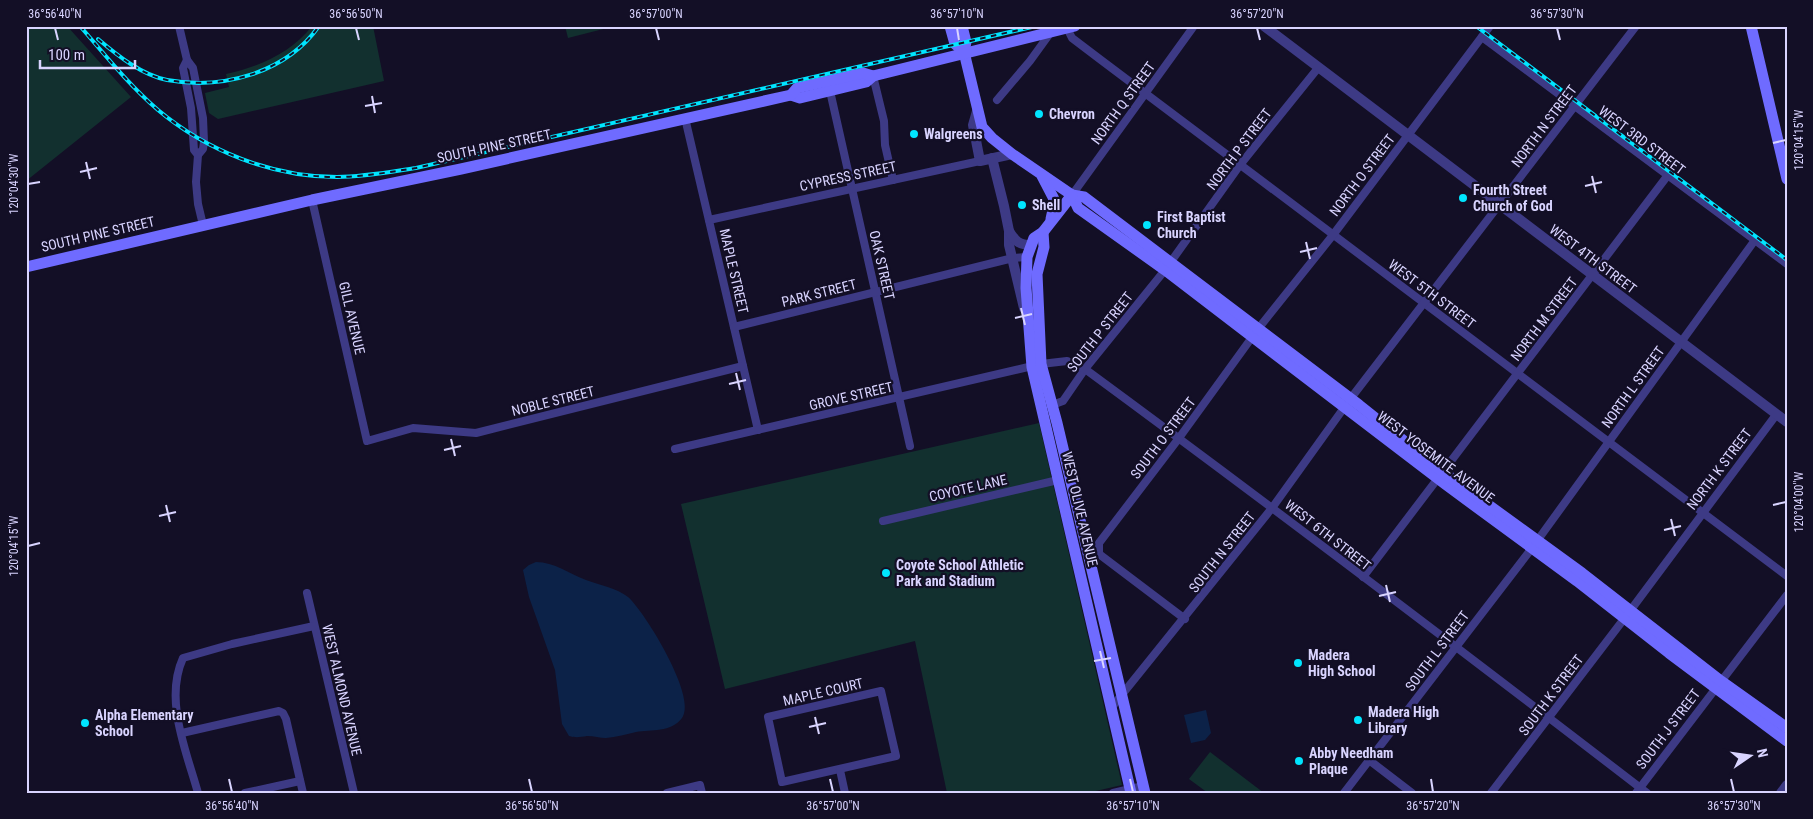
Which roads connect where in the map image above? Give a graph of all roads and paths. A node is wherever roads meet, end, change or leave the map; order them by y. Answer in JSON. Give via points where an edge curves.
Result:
{"nodes":[{"id":1,"x":179,"y":26,"type":"edge"},
{"id":2,"x":950,"y":26,"type":"edge"},
{"id":3,"x":962,"y":26,"type":"edge"},
{"id":4,"x":1194,"y":26,"type":"edge"},
{"id":5,"x":1264,"y":26,"type":"edge"},
{"id":6,"x":1490,"y":26,"type":"edge"},
{"id":7,"x":1636,"y":26,"type":"edge"},
{"id":8,"x":1751,"y":26,"type":"edge"},
{"id":9,"x":1071,"y":27,"type":"edge"},
{"id":10,"x":1052,"y":32,"type":"junction"},
{"id":11,"x":1482,"y":36,"type":"junction"},
{"id":12,"x":964,"y":52,"type":"junction"},
{"id":13,"x":1318,"y":68,"type":"junction"},
{"id":14,"x":871,"y":75,"type":"junction"},
{"id":15,"x":830,"y":86,"type":"junction"},
{"id":16,"x":1145,"y":94,"type":"junction"},
{"id":17,"x":997,"y":100,"type":"dead end"},
{"id":18,"x":1575,"y":106,"type":"junction"},
{"id":19,"x":977,"y":111,"type":"junction"},
{"id":20,"x":685,"y":118,"type":"junction"},
{"id":21,"x":1407,"y":136,"type":"junction"},
{"id":22,"x":1784,"y":151,"type":"edge"},
{"id":23,"x":1012,"y":154,"type":"junction"},
{"id":24,"x":992,"y":158,"type":"junction"},
{"id":25,"x":980,"y":161,"type":"junction"},
{"id":26,"x":1240,"y":166,"type":"junction"},
{"id":27,"x":1040,"y":172,"type":"junction"},
{"id":28,"x":1668,"y":176,"type":"junction"},
{"id":29,"x":1787,"y":179,"type":"edge"},
{"id":30,"x":893,"y":180,"type":"junction"},
{"id":31,"x":852,"y":189,"type":"junction"},
{"id":32,"x":1072,"y":195,"type":"junction"},
{"id":33,"x":312,"y":200,"type":"junction"},
{"id":34,"x":1500,"y":206,"type":"junction"},
{"id":35,"x":709,"y":220,"type":"junction"},
{"id":36,"x":203,"y":225,"type":"junction"},
{"id":37,"x":1047,"y":228,"type":"junction"},
{"id":38,"x":1009,"y":231,"type":"junction"},
{"id":39,"x":1333,"y":235,"type":"junction"},
{"id":40,"x":1755,"y":240,"type":"junction"},
{"id":41,"x":1031,"y":246,"type":"junction"},
{"id":42,"x":1027,"y":257,"type":"junction"},
{"id":43,"x":1012,"y":258,"type":"junction"},
{"id":44,"x":1787,"y":264,"type":"edge"},
{"id":45,"x":1168,"y":266,"type":"junction"},
{"id":46,"x":26,"y":267,"type":"edge"},
{"id":47,"x":1592,"y":276,"type":"junction"},
{"id":48,"x":875,"y":292,"type":"junction"},
{"id":49,"x":1037,"y":297,"type":"junction"},
{"id":50,"x":1425,"y":304,"type":"junction"},
{"id":51,"x":734,"y":327,"type":"junction"},
{"id":52,"x":1029,"y":330,"type":"junction"},
{"id":53,"x":1256,"y":334,"type":"junction"},
{"id":54,"x":1680,"y":343,"type":"junction"},
{"id":55,"x":1036,"y":365,"type":"junction"},
{"id":56,"x":743,"y":366,"type":"junction"},
{"id":57,"x":1085,"y":369,"type":"junction"},
{"id":58,"x":1518,"y":374,"type":"junction"},
{"id":59,"x":899,"y":397,"type":"junction"},
{"id":60,"x":1348,"y":403,"type":"junction"},
{"id":61,"x":1052,"y":405,"type":"junction"},
{"id":62,"x":1776,"y":415,"type":"junction"},
{"id":63,"x":1787,"y":422,"type":"edge"},
{"id":64,"x":758,"y":430,"type":"junction"},
{"id":65,"x":1179,"y":438,"type":"junction"},
{"id":66,"x":367,"y":442,"type":"joint"},
{"id":67,"x":1608,"y":442,"type":"junction"},
{"id":68,"x":910,"y":446,"type":"dead end"},
{"id":69,"x":675,"y":449,"type":"dead end"},
{"id":70,"x":1441,"y":475,"type":"junction"},
{"id":71,"x":1058,"y":480,"type":"junction"},
{"id":72,"x":1272,"y":508,"type":"junction"},
{"id":73,"x":1703,"y":513,"type":"junction"},
{"id":74,"x":883,"y":521,"type":"dead end"},
{"id":75,"x":1535,"y":545,"type":"junction"},
{"id":76,"x":1787,"y":576,"type":"edge"},
{"id":77,"x":1363,"y":578,"type":"junction"},
{"id":78,"x":307,"y":593,"type":"dead end"},
{"id":79,"x":1787,"y":595,"type":"edge"},
{"id":80,"x":1627,"y":615,"type":"junction"},
{"id":81,"x":1185,"y":619,"type":"junction"},
{"id":82,"x":314,"y":626,"type":"junction"},
{"id":83,"x":1456,"y":646,"type":"junction"},
{"id":84,"x":1718,"y":684,"type":"junction"},
{"id":85,"x":1122,"y":695,"type":"junction"},
{"id":86,"x":1112,"y":708,"type":"junction"},
{"id":87,"x":1549,"y":718,"type":"junction"},
{"id":88,"x":1787,"y":728,"type":"edge"},
{"id":89,"x":182,"y":733,"type":"junction"},
{"id":90,"x":1787,"y":741,"type":"edge"},
{"id":91,"x":1369,"y":760,"type":"junction"},
{"id":92,"x":840,"y":770,"type":"junction"},
{"id":93,"x":300,"y":781,"type":"junction"},
{"id":94,"x":1787,"y":785,"type":"edge"},
{"id":95,"x":701,"y":789,"type":"edge"},
{"id":96,"x":1144,"y":789,"type":"edge"},
{"id":97,"x":1131,"y":791,"type":"edge"},
{"id":98,"x":1641,"y":791,"type":"edge"},
{"id":99,"x":198,"y":793,"type":"edge"},
{"id":100,"x":245,"y":793,"type":"edge"},
{"id":101,"x":303,"y":793,"type":"edge"},
{"id":102,"x":354,"y":793,"type":"edge"},
{"id":103,"x":667,"y":793,"type":"edge"},
{"id":104,"x":846,"y":793,"type":"edge"},
{"id":105,"x":1113,"y":793,"type":"edge"},
{"id":106,"x":1344,"y":793,"type":"edge"},
{"id":107,"x":1412,"y":793,"type":"edge"},
{"id":108,"x":1491,"y":793,"type":"edge"},
{"id":109,"x":1781,"y":793,"type":"edge"}],
"edges":[{"from":1,"to":36,"type":"street","via":[[187,60],[193,68],[203,118],[203,150],[198,154],[196,182]]},
{"from":2,"to":12,"type":"main road","via":[[955,44]]},
{"from":3,"to":12,"type":"main road","via":[[966,42]]},
{"from":4,"to":16,"type":"street","name":"NORTH Q STREET"},
{"from":5,"to":13,"type":"street","name":"WEST 4TH STREET"},
{"from":6,"to":11,"type":"street","name":"NORTH O STREET"},
{"from":7,"to":18,"type":"street","name":"NORTH N STREET"},
{"from":8,"to":22,"type":"main road"},
{"from":9,"to":10,"type":"main road"},
{"from":9,"to":16,"type":"street","name":"WEST 5TH STREET","via":[[1072,38]]},
{"from":10,"to":12,"type":"main road"},
{"from":10,"to":17,"type":"street"},
{"from":11,"to":18,"type":"street","name":"WEST 3RD STREET"},
{"from":11,"to":21,"type":"street","name":"NORTH O STREET"},
{"from":12,"to":14,"type":"main road"},
{"from":12,"to":19,"type":"main road"},
{"from":13,"to":21,"type":"street","name":"WEST 4TH STREET"},
{"from":13,"to":26,"type":"street","name":"NORTH P STREET"},
{"from":14,"to":15,"type":"main road","name":"SOUTH PINE STREET","via":[[866,82]]},
{"from":14,"to":30,"type":"street","via":[[884,121],[885,145]]},
{"from":15,"to":20,"type":"main road","name":"SOUTH PINE STREET","via":[[797,88],[792,96]]},
{"from":15,"to":31,"type":"street","name":"OAK STREET"},
{"from":16,"to":26,"type":"street","name":"WEST 5TH STREET"},
{"from":16,"to":32,"type":"street","name":"NORTH Q STREET"},
{"from":18,"to":28,"type":"street","name":"WEST 3RD STREET"},
{"from":18,"to":34,"type":"street","name":"NORTH N STREET"},
{"from":19,"to":23,"type":"main road","name":"WEST YOSEMITE AVENUE","via":[[982,127]]},
{"from":19,"to":25,"type":"street","via":[[973,126]]},
{"from":20,"to":33,"type":"main road","name":"SOUTH PINE STREET"},
{"from":20,"to":35,"type":"street","name":"MAPLE STREET"},
{"from":21,"to":34,"type":"street","name":"WEST 4TH STREET"},
{"from":21,"to":39,"type":"street","name":"NORTH O STREET"},
{"from":22,"to":29,"type":"main road"},
{"from":23,"to":24,"type":"street","name":"CYPRESS STREET"},
{"from":23,"to":27,"type":"main road","name":"WEST YOSEMITE AVENUE"},
{"from":24,"to":25,"type":"street","name":"CYPRESS STREET"},
{"from":24,"to":38,"type":"street","name":"WEST OLIVE AVENUE"},
{"from":25,"to":30,"type":"street","name":"CYPRESS STREET"},
{"from":26,"to":39,"type":"street","name":"WEST 5TH STREET"},
{"from":26,"to":45,"type":"street","name":"NORTH P STREET"},
{"from":27,"to":32,"type":"main road","name":"WEST YOSEMITE AVENUE"},
{"from":27,"to":37,"type":"main road","name":"WEST OLIVE AVENUE","via":[[1055,201]]},
{"from":28,"to":40,"type":"street","name":"WEST 3RD STREET"},
{"from":28,"to":47,"type":"street","name":"NORTH M STREET"},
{"from":30,"to":31,"type":"street","name":"CYPRESS STREET"},
{"from":31,"to":35,"type":"street","name":"CYPRESS STREET"},
{"from":31,"to":48,"type":"street","name":"OAK STREET"},
{"from":32,"to":37,"type":"main road"},
{"from":32,"to":45,"type":"main road","name":"WEST YOSEMITE AVENUE","via":[[1078,208]]},
{"from":33,"to":36,"type":"main road","name":"SOUTH PINE STREET"},
{"from":33,"to":66,"type":"street","name":"GILL AVENUE"},
{"from":34,"to":47,"type":"street","name":"WEST 4TH STREET"},
{"from":34,"to":50,"type":"street","name":"NORTH N STREET"},
{"from":35,"to":51,"type":"street","name":"MAPLE STREET"},
{"from":36,"to":46,"type":"main road","name":"SOUTH PINE STREET"},
{"from":37,"to":41,"type":"main road","via":[[1034,238]]},
{"from":37,"to":49,"type":"main road","name":"WEST OLIVE AVENUE","via":[[1037,274]]},
{"from":38,"to":41,"type":"street","via":[[1018,243]]},
{"from":38,"to":43,"type":"street","name":"WEST OLIVE AVENUE"},
{"from":39,"to":50,"type":"street","name":"WEST 5TH STREET"},
{"from":39,"to":53,"type":"street","name":"NORTH O STREET"},
{"from":40,"to":44,"type":"street","name":"WEST 3RD STREET"},
{"from":40,"to":54,"type":"street","name":"NORTH L STREET"},
{"from":41,"to":42,"type":"main road"},
{"from":42,"to":43,"type":"street","name":"PARK STREET"},
{"from":42,"to":49,"type":"main road","via":[[1032,262],[1034,294]]},
{"from":42,"to":52,"type":"main road"},
{"from":43,"to":48,"type":"street","name":"PARK STREET"},
{"from":43,"to":52,"type":"street","name":"WEST OLIVE AVENUE"},
{"from":45,"to":53,"type":"main road","name":"WEST YOSEMITE AVENUE"},
{"from":45,"to":57,"type":"street","name":"SOUTH P STREET"},
{"from":47,"to":54,"type":"street","name":"WEST 4TH STREET"},
{"from":47,"to":58,"type":"street","name":"NORTH M STREET"},
{"from":48,"to":51,"type":"street","name":"PARK STREET"},
{"from":48,"to":59,"type":"street","name":"OAK STREET"},
{"from":49,"to":55,"type":"main road","name":"WEST OLIVE AVENUE"},
{"from":50,"to":58,"type":"street","name":"WEST 5TH STREET"},
{"from":50,"to":60,"type":"street","name":"NORTH N STREET"},
{"from":51,"to":56,"type":"street","name":"MAPLE STREET"},
{"from":52,"to":55,"type":"main road","name":"WEST OLIVE AVENUE"},
{"from":53,"to":60,"type":"main road","name":"WEST YOSEMITE AVENUE"},
{"from":53,"to":65,"type":"street","name":"SOUTH O STREET"},
{"from":54,"to":62,"type":"street","name":"WEST 4TH STREET"},
{"from":54,"to":67,"type":"street","name":"NORTH L STREET"},
{"from":55,"to":57,"type":"street","name":"WEST 6TH STREET","via":[[1067,361]]},
{"from":55,"to":59,"type":"street","name":"GROVE STREET"},
{"from":55,"to":61,"type":"main road","name":"WEST OLIVE AVENUE"},
{"from":55,"to":71,"type":"main road","name":"WEST OLIVE AVENUE"},
{"from":56,"to":64,"type":"street","name":"MAPLE STREET"},
{"from":56,"to":66,"type":"street","name":"NOBLE STREET","via":[[476,433],[413,428]]},
{"from":57,"to":61,"type":"street","name":"SOUTH P STREET","via":[[1063,401]]},
{"from":57,"to":65,"type":"street","name":"WEST 6TH STREET"},
{"from":58,"to":67,"type":"street","name":"WEST 5TH STREET"},
{"from":58,"to":70,"type":"street","name":"NORTH M STREET"},
{"from":59,"to":64,"type":"street","name":"GROVE STREET"},
{"from":59,"to":68,"type":"street","name":"OAK STREET"},
{"from":60,"to":70,"type":"main road","name":"WEST YOSEMITE AVENUE"},
{"from":60,"to":72,"type":"street","name":"SOUTH N STREET"},
{"from":61,"to":85,"type":"main road","name":"WEST OLIVE AVENUE"},
{"from":62,"to":63,"type":"street","name":"WEST 4TH STREET"},
{"from":62,"to":73,"type":"street","name":"NORTH K STREET"},
{"from":64,"to":69,"type":"street","name":"GROVE STREET"},
{"from":65,"to":72,"type":"street","name":"WEST 6TH STREET"},
{"from":65,"to":81,"type":"street","name":"SOUTH O STREET","via":[[1099,543],[1099,554]]},
{"from":67,"to":73,"type":"street","name":"WEST 5TH STREET"},
{"from":67,"to":75,"type":"street","name":"NORTH L STREET"},
{"from":70,"to":75,"type":"main road","name":"WEST YOSEMITE AVENUE"},
{"from":70,"to":77,"type":"street","name":"NORTH M STREET"},
{"from":71,"to":74,"type":"street","name":"COYOTE LANE"},
{"from":71,"to":86,"type":"main road","name":"WEST OLIVE AVENUE"},
{"from":72,"to":77,"type":"street","name":"WEST 6TH STREET"},
{"from":72,"to":81,"type":"street","name":"SOUTH N STREET"},
{"from":73,"to":76,"type":"street","name":"WEST 5TH STREET"},
{"from":73,"to":80,"type":"street","name":"NORTH K STREET"},
{"from":75,"to":80,"type":"main road","name":"WEST YOSEMITE AVENUE"},
{"from":75,"to":83,"type":"street","name":"SOUTH L STREET"},
{"from":77,"to":83,"type":"street","name":"WEST 6TH STREET"},
{"from":78,"to":82,"type":"street","name":"WEST ALMOND AVENUE"},
{"from":79,"to":84,"type":"street","name":"SOUTH J STREET"},
{"from":80,"to":84,"type":"main road","name":"WEST YOSEMITE AVENUE"},
{"from":80,"to":87,"type":"street","name":"SOUTH K STREET"},
{"from":81,"to":85,"type":"street","name":"SOUTH N STREET"},
{"from":82,"to":89,"type":"street","via":[[183,658],[175,687]]},
{"from":82,"to":102,"type":"street","name":"WEST ALMOND AVENUE"},
{"from":83,"to":87,"type":"street","name":"WEST 6TH STREET"},
{"from":83,"to":91,"type":"street","name":"SOUTH L STREET"},
{"from":84,"to":88,"type":"main road","name":"WEST YOSEMITE AVENUE"},
{"from":84,"to":90,"type":"main road","name":"WEST YOSEMITE AVENUE"},
{"from":84,"to":98,"type":"street","name":"SOUTH J STREET"},
{"from":85,"to":86,"type":"street","name":"SOUTH N STREET"},
{"from":85,"to":96,"type":"main road","name":"WEST OLIVE AVENUE"},
{"from":86,"to":97,"type":"main road","name":"WEST OLIVE AVENUE"},
{"from":87,"to":98,"type":"street","name":"WEST 6TH STREET"},
{"from":87,"to":108,"type":"street","name":"SOUTH K STREET"},
{"from":89,"to":93,"type":"street","via":[[279,711],[286,719]]},
{"from":89,"to":99,"type":"street"},
{"from":91,"to":106,"type":"street","name":"SOUTH L STREET"},
{"from":91,"to":107,"type":"street"},
{"from":92,"to":92,"type":"street","name":"MAPLE COURT","via":[[782,782],[768,717],[881,691],[896,756]]},
{"from":92,"to":104,"type":"street"},
{"from":93,"to":100,"type":"street"},
{"from":93,"to":101,"type":"street"},
{"from":94,"to":109,"type":"street"},
{"from":95,"to":103,"type":"street"},
{"from":96,"to":97,"type":"street"},
{"from":97,"to":105,"type":"street"}]}
